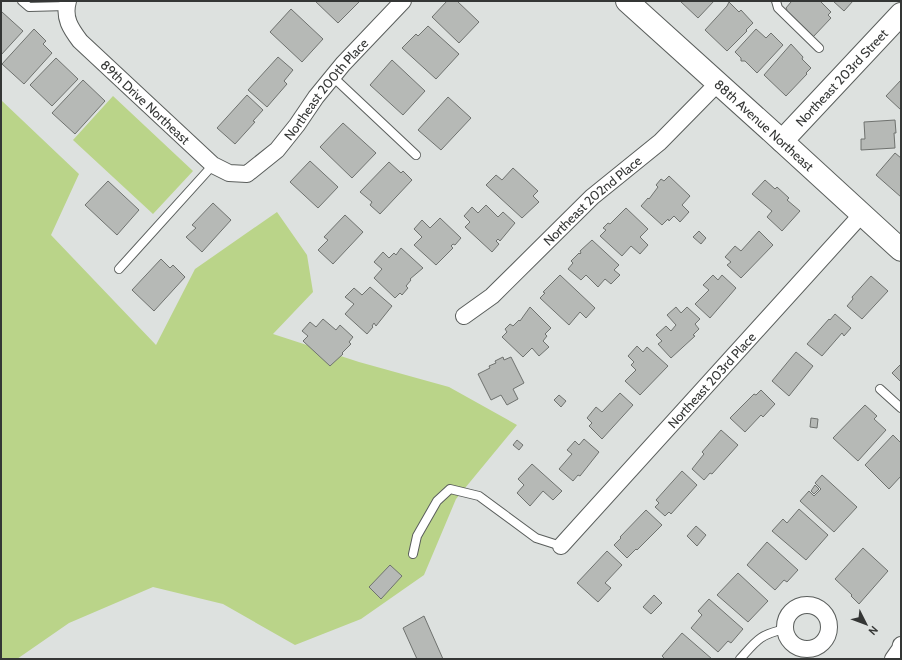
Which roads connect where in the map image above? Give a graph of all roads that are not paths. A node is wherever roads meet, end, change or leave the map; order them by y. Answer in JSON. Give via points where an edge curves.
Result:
{"nodes":[{"id":1,"x":22,"y":1,"type":"edge"},
{"id":2,"x":403,"y":1,"type":"edge"},
{"id":3,"x":627,"y":1,"type":"edge"},
{"id":4,"x":776,"y":1,"type":"edge"},
{"id":5,"x":67,"y":4,"type":"edge"},
{"id":6,"x":901,"y":14,"type":"edge"},
{"id":7,"x":819,"y":48,"type":"dead end"},
{"id":8,"x":333,"y":77,"type":"junction"},
{"id":9,"x":718,"y":83,"type":"junction"},
{"id":10,"x":782,"y":140,"type":"junction"},
{"id":11,"x":416,"y":155,"type":"dead end"},
{"id":12,"x":213,"y":165,"type":"junction"},
{"id":13,"x":246,"y":174,"type":"joint"},
{"id":14,"x":862,"y":214,"type":"junction"},
{"id":15,"x":901,"y":250,"type":"edge"},
{"id":16,"x":119,"y":269,"type":"dead end"},
{"id":17,"x":464,"y":316,"type":"dead end"},
{"id":18,"x":880,"y":389,"type":"dead end"},
{"id":19,"x":901,"y":408,"type":"edge"},
{"id":20,"x":561,"y":546,"type":"joint"},
{"id":21,"x":413,"y":554,"type":"dead end"},
{"id":22,"x":785,"y":629,"type":"junction"},
{"id":23,"x":901,"y":645,"type":"edge"},
{"id":24,"x":816,"y":654,"type":"edge"},
{"id":25,"x":740,"y":659,"type":"edge"},
{"id":26,"x":892,"y":659,"type":"edge"}],
"edges":[{"from":1,"to":5,"type":"lane","via":[[29,7]]},
{"from":2,"to":8,"type":"street","name":"Northeast 200th Place"},
{"from":3,"to":9,"type":"street","name":"88th Avenue Northeast"},
{"from":4,"to":7,"type":"lane","via":[[778,8]]},
{"from":5,"to":12,"type":"street","name":"89th Drive Northeast","via":[[69,25],[80,41]]},
{"from":6,"to":10,"type":"street","name":"Northeast 203rd Street"},
{"from":8,"to":11,"type":"lane"},
{"from":8,"to":13,"type":"street","name":"Northeast 200th Place","via":[[277,150]]},
{"from":9,"to":10,"type":"street","name":"88th Avenue Northeast"},
{"from":9,"to":17,"type":"street","name":"Northeast 202nd Place","via":[[660,142],[592,198],[492,296]]},
{"from":10,"to":14,"type":"street","name":"88th Avenue Northeast"},
{"from":12,"to":13,"type":"street","name":"89th Drive Northeast","via":[[229,173]]},
{"from":12,"to":16,"type":"lane"},
{"from":14,"to":15,"type":"street","name":"88th Avenue Northeast"},
{"from":14,"to":20,"type":"street","name":"Northeast 203rd Place"},
{"from":18,"to":19,"type":"lane"},
{"from":20,"to":21,"type":"lane","via":[[536,538],[479,496],[450,489],[437,501],[417,536]]},
{"from":22,"to":24,"type":"street","via":[[791,643]]},
{"from":22,"to":24,"type":"street","via":[[788,614],[801,605],[808,604],[821,609],[826,614],[830,628]]},
{"from":22,"to":25,"type":"lane","via":[[768,633],[758,639]]},
{"from":23,"to":26,"type":"street"}]}
